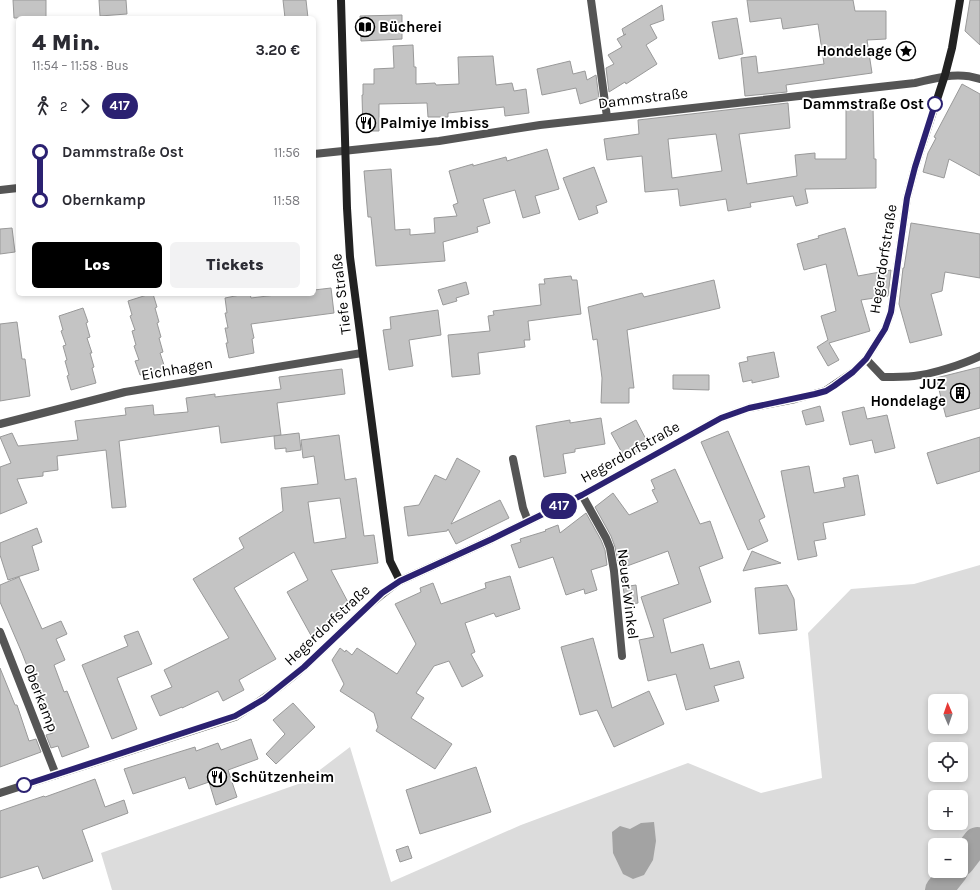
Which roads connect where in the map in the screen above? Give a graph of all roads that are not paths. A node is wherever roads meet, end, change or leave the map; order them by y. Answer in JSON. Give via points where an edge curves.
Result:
{"nodes":[{"id":1,"x":341,"y":0,"type":"edge"},
{"id":2,"x":591,"y":0,"type":"edge"},
{"id":3,"x":960,"y":0,"type":"edge"},
{"id":4,"x":945,"y":75,"type":"junction"},
{"id":5,"x":980,"y":79,"type":"edge"},
{"id":6,"x":607,"y":117,"type":"junction"},
{"id":7,"x":345,"y":151,"type":"junction"},
{"id":8,"x":316,"y":154,"type":"edge"},
{"id":9,"x":16,"y":188,"type":"edge"},
{"id":10,"x":0,"y":190,"type":"edge"},
{"id":11,"x":362,"y":352,"type":"junction"},
{"id":12,"x":980,"y":356,"type":"edge"},
{"id":13,"x":866,"y":359,"type":"junction"},
{"id":14,"x":0,"y":424,"type":"edge"},
{"id":15,"x":513,"y":459,"type":"dead end"},
{"id":16,"x":582,"y":495,"type":"junction"},
{"id":17,"x":528,"y":522,"type":"junction"},
{"id":18,"x":400,"y":581,"type":"junction"},
{"id":19,"x":0,"y":632,"type":"edge"},
{"id":20,"x":622,"y":656,"type":"dead end"},
{"id":21,"x":56,"y":775,"type":"junction"},
{"id":22,"x":0,"y":793,"type":"edge"}],
"edges":[{"from":1,"to":7,"type":"main road","name":"Tiefe Straße"},
{"from":2,"to":6,"type":"street"},
{"from":3,"to":4,"type":"main road","name":"Hegerdorfstraße"},
{"from":4,"to":5,"type":"street","name":"Dammstraße"},
{"from":4,"to":6,"type":"street","name":"Dammstraße","via":[[915,83]]},
{"from":4,"to":13,"type":"main road","name":"Hegerdorfstraße","via":[[907,198],[891,312],[885,329]]},
{"from":6,"to":7,"type":"street","name":"Dammstraße","via":[[540,124],[439,141]]},
{"from":7,"to":8,"type":"street","name":"Dammstraße"},
{"from":7,"to":11,"type":"main road","name":"Tiefe Straße","via":[[350,257]]},
{"from":9,"to":10,"type":"street"},
{"from":11,"to":14,"type":"street","name":"Eichhagen","via":[[125,392]]},
{"from":11,"to":18,"type":"main road","name":"Tiefe Straße","via":[[390,561]]},
{"from":12,"to":13,"type":"street","via":[[915,376],[901,377],[883,377]]},
{"from":13,"to":16,"type":"main road","name":"Hegerdorfstraße","via":[[853,372],[826,391],[749,408],[721,418]]},
{"from":15,"to":17,"type":"street"},
{"from":16,"to":17,"type":"main road","name":"Hegerdorfstraße"},
{"from":16,"to":20,"type":"street","name":"Neuer Winkel","via":[[610,548]]},
{"from":17,"to":18,"type":"main road","name":"Hegerdorfstraße"},
{"from":18,"to":21,"type":"street","name":"Hegerdorfstraße","via":[[382,593],[304,667],[264,699],[235,716]]},
{"from":19,"to":21,"type":"street","name":"Oberkamp"},
{"from":21,"to":22,"type":"street","name":"Hegerdorfstraße"}]}
